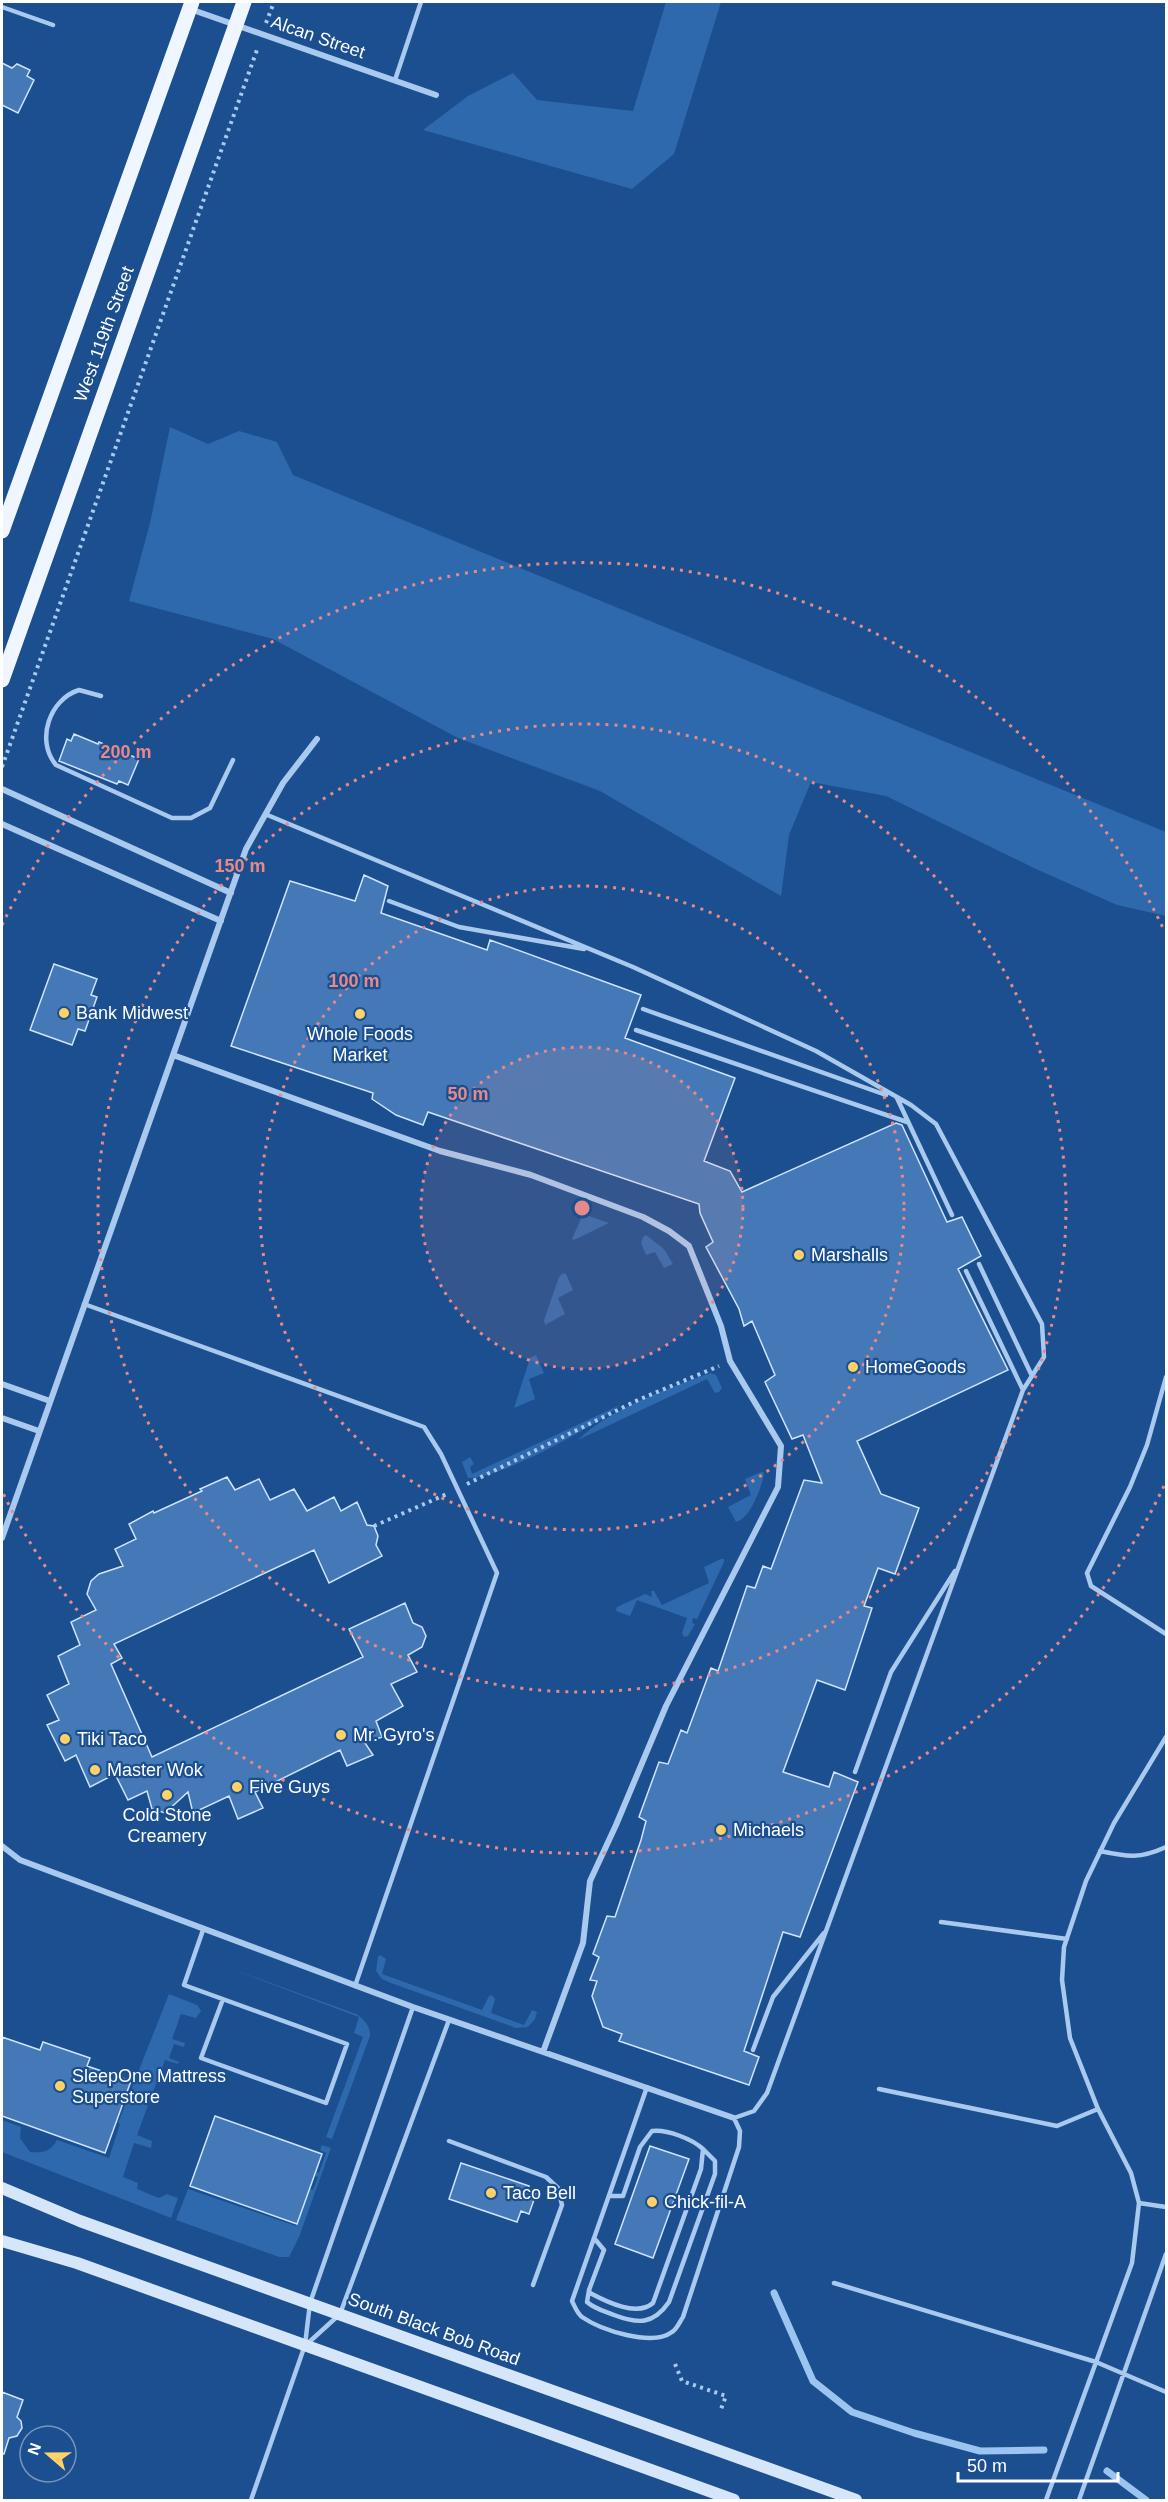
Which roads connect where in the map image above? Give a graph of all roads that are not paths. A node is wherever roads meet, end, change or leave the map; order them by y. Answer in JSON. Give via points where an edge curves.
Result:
{"nodes":[{"id":1,"x":244,"y":2,"type":"edge"},
{"id":2,"x":421,"y":2,"type":"edge"},
{"id":3,"x":190,"y":5,"type":"edge"},
{"id":4,"x":2,"y":6,"type":"edge"},
{"id":5,"x":53,"y":25,"type":"dead end"},
{"id":6,"x":236,"y":25,"type":"junction"},
{"id":7,"x":395,"y":80,"type":"junction"},
{"id":8,"x":436,"y":95,"type":"dead end"},
{"id":9,"x":2,"y":531,"type":"edge"},
{"id":10,"x":2,"y":680,"type":"edge"},
{"id":11,"x":100,"y":696,"type":"dead end"},
{"id":12,"x":317,"y":739,"type":"dead end"},
{"id":13,"x":233,"y":760,"type":"dead end"},
{"id":14,"x":2,"y":789,"type":"edge"},
{"id":15,"x":265,"y":814,"type":"junction"},
{"id":16,"x":2,"y":824,"type":"edge"},
{"id":17,"x":231,"y":892,"type":"junction"},
{"id":18,"x":389,"y":901,"type":"dead end"},
{"id":19,"x":221,"y":921,"type":"junction"},
{"id":20,"x":594,"y":951,"type":"junction"},
{"id":21,"x":644,"y":1009,"type":"dead end"},
{"id":22,"x":636,"y":1030,"type":"dead end"},
{"id":23,"x":173,"y":1055,"type":"junction"},
{"id":24,"x":897,"y":1098,"type":"junction"},
{"id":25,"x":907,"y":1122,"type":"junction"},
{"id":26,"x":952,"y":1215,"type":"dead end"},
{"id":27,"x":979,"y":1264,"type":"dead end"},
{"id":28,"x":966,"y":1271,"type":"dead end"},
{"id":29,"x":84,"y":1304,"type":"junction"},
{"id":30,"x":1032,"y":1376,"type":"junction"},
{"id":31,"x":1167,"y":1377,"type":"edge"},
{"id":32,"x":2,"y":1384,"type":"edge"},
{"id":33,"x":1023,"y":1390,"type":"junction"},
{"id":34,"x":50,"y":1401,"type":"junction"},
{"id":35,"x":2,"y":1418,"type":"edge"},
{"id":36,"x":39,"y":1431,"type":"junction"},
{"id":37,"x":2,"y":1538,"type":"edge"},
{"id":38,"x":960,"y":1563,"type":"junction"},
{"id":39,"x":1167,"y":1634,"type":"edge"},
{"id":40,"x":1167,"y":1737,"type":"edge"},
{"id":41,"x":855,"y":1772,"type":"dead end"},
{"id":42,"x":2,"y":1846,"type":"edge"},
{"id":43,"x":1167,"y":1847,"type":"edge"},
{"id":44,"x":1100,"y":1851,"type":"junction"},
{"id":45,"x":941,"y":1922,"type":"dead end"},
{"id":46,"x":203,"y":1930,"type":"junction"},
{"id":47,"x":826,"y":1930,"type":"junction"},
{"id":48,"x":1067,"y":1939,"type":"junction"},
{"id":49,"x":355,"y":1986,"type":"junction"},
{"id":50,"x":223,"y":1999,"type":"junction"},
{"id":51,"x":413,"y":2007,"type":"junction"},
{"id":52,"x":449,"y":2020,"type":"junction"},
{"id":53,"x":753,"y":2050,"type":"dead end"},
{"id":54,"x":543,"y":2052,"type":"junction"},
{"id":55,"x":647,"y":2088,"type":"junction"},
{"id":56,"x":879,"y":2090,"type":"dead end"},
{"id":57,"x":1098,"y":2109,"type":"junction"},
{"id":58,"x":734,"y":2118,"type":"junction"},
{"id":59,"x":449,"y":2141,"type":"dead end"},
{"id":60,"x":703,"y":2149,"type":"junction"},
{"id":61,"x":2,"y":2188,"type":"edge"},
{"id":62,"x":609,"y":2196,"type":"junction"},
{"id":63,"x":1138,"y":2203,"type":"junction"},
{"id":64,"x":1167,"y":2207,"type":"edge"},
{"id":65,"x":594,"y":2238,"type":"junction"},
{"id":66,"x":2,"y":2241,"type":"edge"},
{"id":67,"x":1167,"y":2254,"type":"edge"},
{"id":68,"x":834,"y":2283,"type":"dead end"},
{"id":69,"x":533,"y":2285,"type":"dead end"},
{"id":70,"x":589,"y":2290,"type":"junction"},
{"id":71,"x":309,"y":2303,"type":"junction"},
{"id":72,"x":340,"y":2314,"type":"junction"},
{"id":73,"x":305,"y":2345,"type":"junction"},
{"id":74,"x":1096,"y":2362,"type":"junction"},
{"id":75,"x":1123,"y":2373,"type":"junction"},
{"id":76,"x":1167,"y":2392,"type":"edge"},
{"id":77,"x":251,"y":2500,"type":"edge"},
{"id":78,"x":734,"y":2500,"type":"edge"},
{"id":79,"x":856,"y":2500,"type":"edge"},
{"id":80,"x":1046,"y":2500,"type":"edge"},
{"id":81,"x":1079,"y":2500,"type":"edge"}],
"edges":[{"from":1,"to":6,"type":"main road","name":"West 119th Street"},
{"from":2,"to":7,"type":"lane"},
{"from":3,"to":6,"type":"street","name":"Alcan Street"},
{"from":3,"to":9,"type":"main road","name":"West 119th Street"},
{"from":4,"to":5,"type":"lane"},
{"from":6,"to":7,"type":"street","name":"Alcan Street"},
{"from":6,"to":10,"type":"main road","name":"West 119th Street"},
{"from":7,"to":8,"type":"street","name":"Alcan Street"},
{"from":11,"to":13,"type":"lane","via":[[80,690],[60,700],[52,713],[45,745],[56,765],[172,818],[191,818],[210,808]]},
{"from":12,"to":15,"type":"street"},
{"from":14,"to":17,"type":"street"},
{"from":15,"to":17,"type":"street","via":[[246,849]]},
{"from":15,"to":20,"type":"lane"},
{"from":16,"to":19,"type":"street"},
{"from":17,"to":19,"type":"street"},
{"from":18,"to":20,"type":"lane","via":[[459,927]]},
{"from":19,"to":23,"type":"street"},
{"from":20,"to":24,"type":"lane","via":[[816,1052]]},
{"from":21,"to":24,"type":"lane"},
{"from":22,"to":25,"type":"lane"},
{"from":23,"to":29,"type":"street"},
{"from":23,"to":54,"type":"street","via":[[440,1151],[531,1175],[644,1217],[669,1231],[689,1246],[721,1326],[730,1361],[781,1446],[778,1487],[666,1706],[590,1881],[583,1943]]},
{"from":24,"to":25,"type":"lane"},
{"from":24,"to":30,"type":"lane","via":[[936,1124],[1042,1324],[1044,1357]]},
{"from":25,"to":26,"type":"lane"},
{"from":27,"to":30,"type":"lane"},
{"from":28,"to":33,"type":"lane"},
{"from":29,"to":34,"type":"street"},
{"from":29,"to":49,"type":"lane","via":[[424,1427],[441,1454],[497,1574]]},
{"from":30,"to":33,"type":"lane"},
{"from":31,"to":39,"type":"lane","via":[[1147,1445],[1087,1573],[1091,1586]]},
{"from":32,"to":34,"type":"street"},
{"from":33,"to":38,"type":"lane"},
{"from":34,"to":36,"type":"street"},
{"from":35,"to":36,"type":"street"},
{"from":36,"to":37,"type":"street"},
{"from":38,"to":41,"type":"lane","via":[[891,1672]]},
{"from":38,"to":47,"type":"lane"},
{"from":40,"to":44,"type":"lane"},
{"from":42,"to":46,"type":"street","via":[[20,1860]]},
{"from":43,"to":44,"type":"lane","via":[[1146,1856]]},
{"from":44,"to":48,"type":"lane"},
{"from":45,"to":48,"type":"lane"},
{"from":46,"to":49,"type":"street"},
{"from":46,"to":50,"type":"lane","via":[[184,1985]]},
{"from":47,"to":53,"type":"lane","via":[[773,1997]]},
{"from":47,"to":58,"type":"lane","via":[[767,2093],[754,2111]]},
{"from":48,"to":57,"type":"lane","via":[[1062,1980],[1070,2038]]},
{"from":49,"to":51,"type":"street"},
{"from":50,"to":50,"type":"lane","via":[[347,2044],[326,2103],[201,2058]]},
{"from":51,"to":52,"type":"street"},
{"from":51,"to":71,"type":"lane"},
{"from":52,"to":54,"type":"street"},
{"from":52,"to":72,"type":"lane"},
{"from":54,"to":55,"type":"street"},
{"from":55,"to":58,"type":"street"},
{"from":55,"to":62,"type":"lane"},
{"from":56,"to":57,"type":"lane","via":[[1057,2126]]},
{"from":57,"to":63,"type":"lane","via":[[1131,2173]]},
{"from":58,"to":65,"type":"lane","via":[[740,2131],[739,2147],[683,2317],[673,2332],[655,2338],[625,2334],[582,2317],[576,2310],[572,2301]]},
{"from":59,"to":69,"type":"lane","via":[[546,2177],[558,2188],[562,2205]]},
{"from":60,"to":62,"type":"lane","via":[[694,2142],[652,2131],[640,2147],[623,2196]]},
{"from":60,"to":70,"type":"lane","via":[[701,2169],[653,2303],[647,2308],[633,2309]]},
{"from":60,"to":70,"type":"lane","via":[[715,2161],[715,2174],[664,2309],[646,2321],[631,2321],[593,2307],[587,2302]]},
{"from":61,"to":71,"type":"main road","name":"South Black Bob Road","via":[[80,2221]]},
{"from":62,"to":65,"type":"lane"},
{"from":63,"to":64,"type":"lane"},
{"from":63,"to":74,"type":"lane","via":[[1132,2263]]},
{"from":65,"to":70,"type":"lane","via":[[604,2250]]},
{"from":66,"to":73,"type":"main road","via":[[77,2263]]},
{"from":67,"to":75,"type":"lane"},
{"from":68,"to":74,"type":"lane"},
{"from":71,"to":72,"type":"main road","name":"South Black Bob Road"},
{"from":71,"to":73,"type":"lane"},
{"from":72,"to":73,"type":"lane"},
{"from":72,"to":79,"type":"main road","name":"South Black Bob Road"},
{"from":73,"to":77,"type":"lane"},
{"from":73,"to":78,"type":"main road"},
{"from":74,"to":75,"type":"lane"},
{"from":74,"to":80,"type":"lane"},
{"from":75,"to":76,"type":"lane"},
{"from":75,"to":81,"type":"lane"}]}
